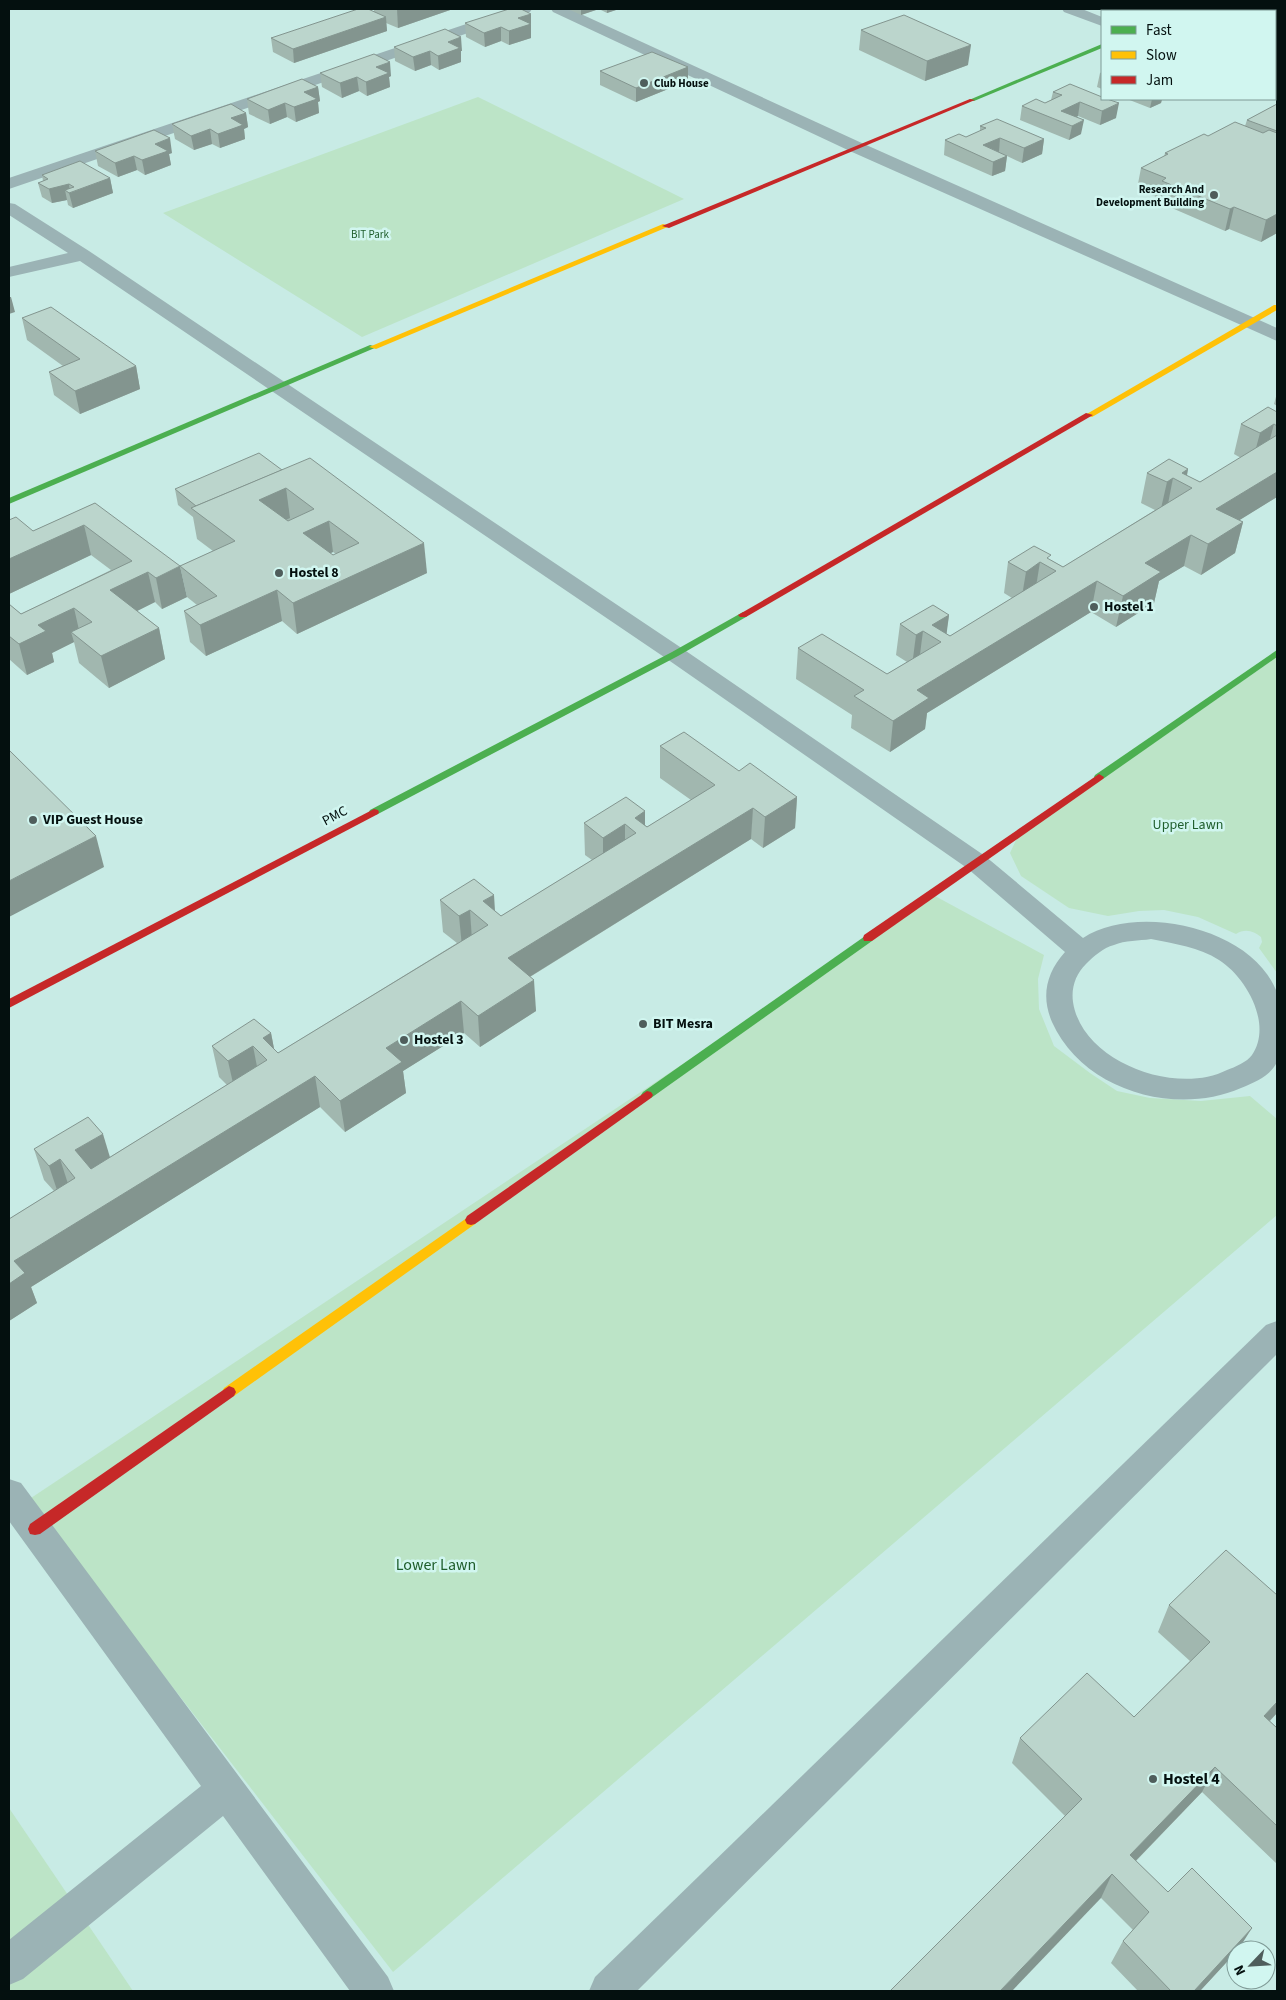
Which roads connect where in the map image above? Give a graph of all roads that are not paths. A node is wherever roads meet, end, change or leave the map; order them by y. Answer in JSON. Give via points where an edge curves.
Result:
{"nodes":[{"id":1,"x":525,"y":9,"type":"edge"},
{"id":2,"x":558,"y":9,"type":"edge"},
{"id":3,"x":1068,"y":9,"type":"edge"},
{"id":4,"x":1101,"y":22,"type":"edge"},
{"id":5,"x":1101,"y":46,"type":"edge"},
{"id":6,"x":858,"y":148,"type":"junction"},
{"id":7,"x":9,"y":184,"type":"edge"},
{"id":8,"x":9,"y":208,"type":"edge"},
{"id":9,"x":83,"y":255,"type":"junction"},
{"id":10,"x":9,"y":272,"type":"edge"},
{"id":11,"x":1277,"y":308,"type":"edge"},
{"id":12,"x":1251,"y":322,"type":"junction"},
{"id":13,"x":1277,"y":335,"type":"edge"},
{"id":14,"x":278,"y":387,"type":"junction"},
{"id":15,"x":9,"y":502,"type":"edge"},
{"id":16,"x":1277,"y":653,"type":"edge"},
{"id":17,"x":674,"y":654,"type":"junction"},
{"id":18,"x":976,"y":862,"type":"junction"},
{"id":19,"x":1081,"y":951,"type":"junction"},
{"id":20,"x":9,"y":1004,"type":"edge"},
{"id":21,"x":1270,"y":1067,"type":"edge"},
{"id":22,"x":1277,"y":1334,"type":"edge"},
{"id":23,"x":9,"y":1494,"type":"edge"},
{"id":24,"x":35,"y":1529,"type":"junction"},
{"id":25,"x":227,"y":1789,"type":"junction"},
{"id":26,"x":9,"y":1965,"type":"edge"},
{"id":27,"x":374,"y":1991,"type":"edge"},
{"id":28,"x":608,"y":1991,"type":"edge"}],
"edges":[{"from":1,"to":7,"type":"street"},
{"from":2,"to":6,"type":"street"},
{"from":3,"to":4,"type":"street"},
{"from":5,"to":6,"type":"street"},
{"from":6,"to":12,"type":"street"},
{"from":6,"to":14,"type":"street"},
{"from":8,"to":9,"type":"street"},
{"from":9,"to":10,"type":"street"},
{"from":9,"to":14,"type":"street"},
{"from":11,"to":12,"type":"street","name":"PMC"},
{"from":12,"to":13,"type":"street"},
{"from":12,"to":17,"type":"street","name":"PMC"},
{"from":14,"to":15,"type":"street"},
{"from":14,"to":17,"type":"street"},
{"from":16,"to":18,"type":"street"},
{"from":17,"to":18,"type":"street"},
{"from":17,"to":20,"type":"street","name":"PMC"},
{"from":18,"to":19,"type":"street"},
{"from":18,"to":24,"type":"street"},
{"from":19,"to":21,"type":"street","via":[[1112,935],[1151,930],[1192,937],[1230,954],[1260,979],[1276,1010],[1276,1040]]},
{"from":19,"to":21,"type":"street","via":[[1062,975],[1058,1005],[1072,1036],[1100,1063],[1140,1082],[1184,1090],[1226,1084]]},
{"from":22,"to":28,"type":"street"},
{"from":23,"to":24,"type":"street"},
{"from":24,"to":25,"type":"street"},
{"from":25,"to":26,"type":"street"},
{"from":25,"to":27,"type":"street"}]}
